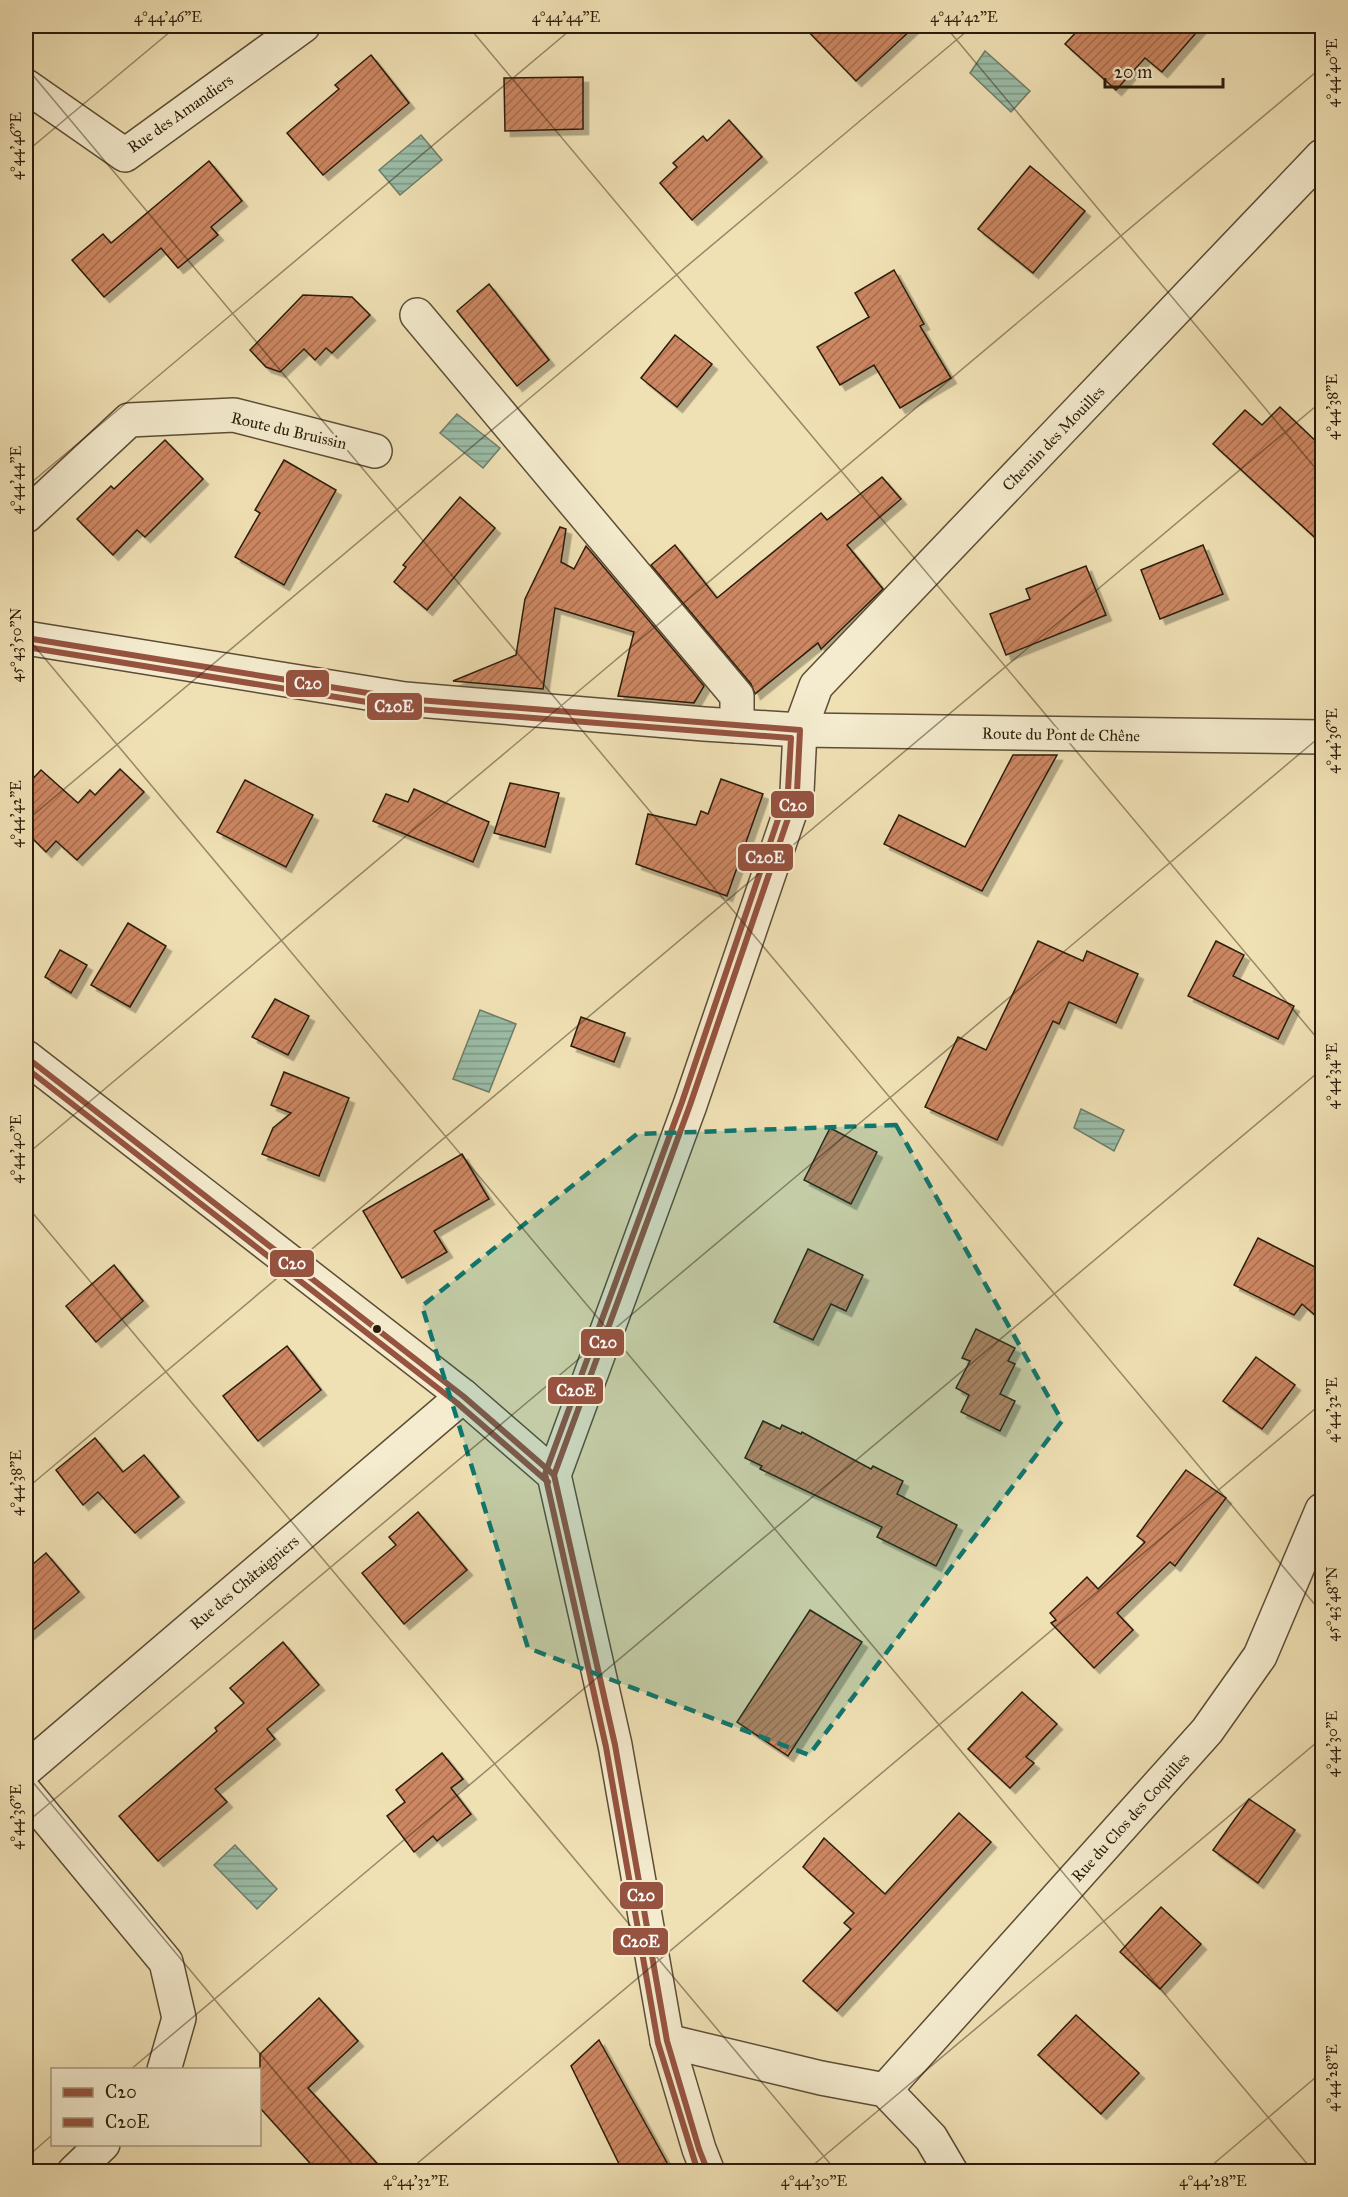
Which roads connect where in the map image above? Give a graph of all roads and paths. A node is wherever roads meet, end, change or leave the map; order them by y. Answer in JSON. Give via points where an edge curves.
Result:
{"nodes":[{"id":1,"x":303,"y":26,"type":"edge"},
{"id":2,"x":26,"y":86,"type":"edge"},
{"id":3,"x":1323,"y":156,"type":"edge"},
{"id":4,"x":417,"y":315,"type":"dead end"},
{"id":5,"x":375,"y":451,"type":"dead end"},
{"id":6,"x":26,"y":516,"type":"edge"},
{"id":7,"x":26,"y":638,"type":"edge"},
{"id":8,"x":737,"y":726,"type":"junction"},
{"id":9,"x":800,"y":730,"type":"junction"},
{"id":10,"x":1323,"y":737,"type":"edge"},
{"id":11,"x":26,"y":1057,"type":"edge"},
{"id":12,"x":463,"y":1396,"type":"junction"},
{"id":13,"x":554,"y":1475,"type":"junction"},
{"id":14,"x":1323,"y":1510,"type":"edge"},
{"id":15,"x":26,"y":1769,"type":"edge"},
{"id":16,"x":26,"y":1793,"type":"edge"},
{"id":17,"x":667,"y":2041,"type":"junction"},
{"id":18,"x":165,"y":2068,"type":"edge"},
{"id":19,"x":885,"y":2090,"type":"junction"},
{"id":20,"x":102,"y":2146,"type":"edge"},
{"id":21,"x":74,"y":2172,"type":"edge"},
{"id":22,"x":708,"y":2172,"type":"edge"},
{"id":23,"x":951,"y":2172,"type":"edge"}],
"edges":[{"from":1,"to":2,"type":"street","name":"Rue des Amandiers","via":[[125,155]]},
{"from":3,"to":9,"type":"street","name":"Chemin des Mouilles","via":[[816,686]]},
{"from":4,"to":8,"type":"street","via":[[736,696]]},
{"from":5,"to":6,"type":"street","name":"Route du Bruissin","via":[[234,415],[129,420]]},
{"from":7,"to":8,"type":"street","via":[[405,699]]},
{"from":8,"to":9,"type":"street"},
{"from":9,"to":10,"type":"street","name":"Route du Pont de Chêne"},
{"from":9,"to":13,"type":"street","name":"Chemin des Mouilles","via":[[797,792],[690,1105]]},
{"from":11,"to":12,"type":"street"},
{"from":12,"to":13,"type":"street"},
{"from":12,"to":15,"type":"street","name":"Rue des Châtaigniers"},
{"from":13,"to":17,"type":"street","via":[[615,1745]]},
{"from":14,"to":19,"type":"street","name":"Rue du Clos des Coquilles","via":[[1260,1656],[1207,1731]]},
{"from":16,"to":18,"type":"street","via":[[166,1962],[179,2018]]},
{"from":17,"to":19,"type":"street"},
{"from":17,"to":22,"type":"street"},
{"from":19,"to":23,"type":"street","via":[[931,2138]]},
{"from":20,"to":21,"type":"street"}]}
